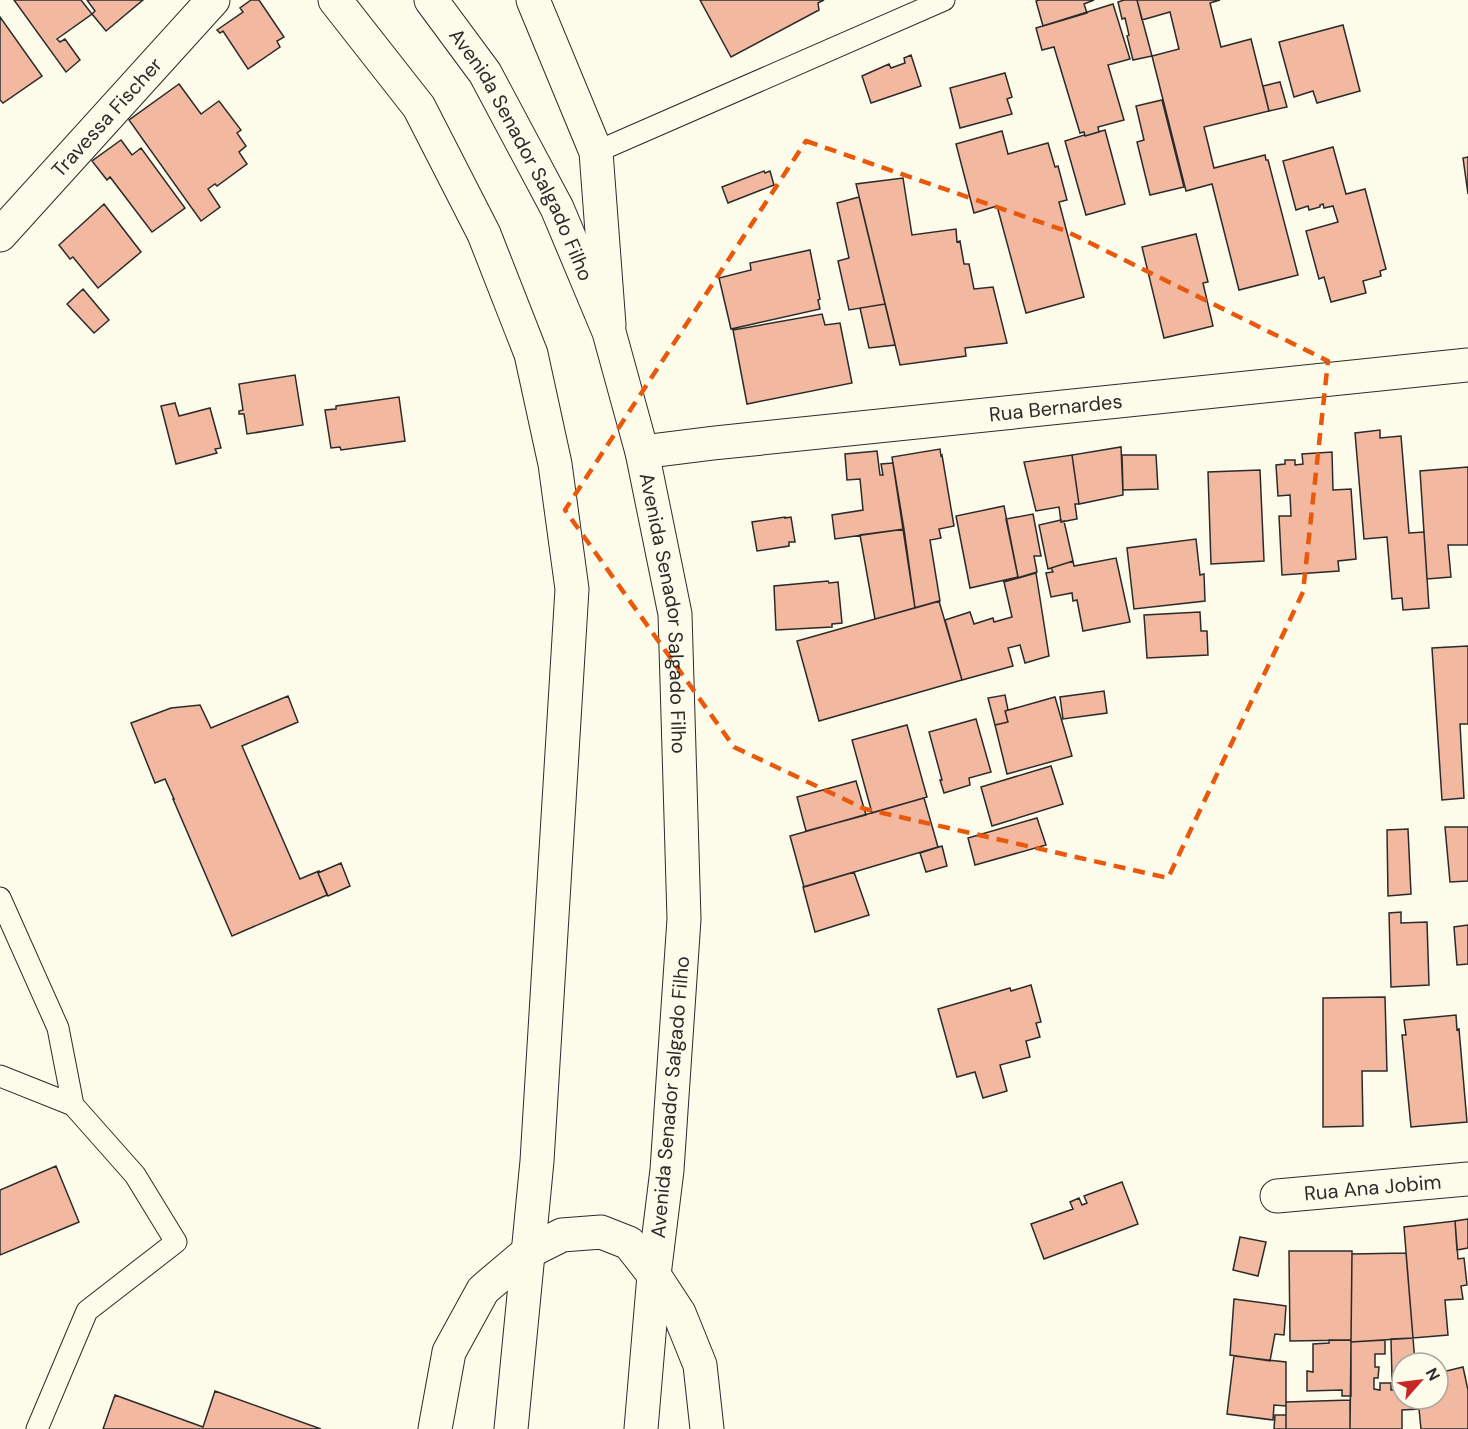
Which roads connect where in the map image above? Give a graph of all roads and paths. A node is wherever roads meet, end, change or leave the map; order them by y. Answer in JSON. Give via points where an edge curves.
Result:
{"nodes":[{"id":1,"x":213,"y":0,"type":"edge"},
{"id":2,"x":335,"y":0,"type":"edge"},
{"id":3,"x":431,"y":0,"type":"edge"},
{"id":4,"x":533,"y":0,"type":"edge"},
{"id":5,"x":944,"y":0,"type":"edge"},
{"id":6,"x":596,"y":152,"type":"junction"},
{"id":7,"x":0,"y":235,"type":"edge"},
{"id":8,"x":609,"y":332,"type":"junction"},
{"id":9,"x":1468,"y":365,"type":"edge"},
{"id":10,"x":642,"y":452,"type":"junction"},
{"id":11,"x":0,"y":898,"type":"edge"},
{"id":12,"x":7,"y":928,"type":"edge"},
{"id":13,"x":0,"y":1076,"type":"edge"},
{"id":14,"x":73,"y":1105,"type":"junction"},
{"id":15,"x":1468,"y":1179,"type":"edge"},
{"id":16,"x":1277,"y":1196,"type":"dead end"},
{"id":17,"x":528,"y":1252,"type":"junction"},
{"id":18,"x":654,"y":1275,"type":"junction"},
{"id":19,"x":37,"y":1429,"type":"edge"},
{"id":20,"x":435,"y":1429,"type":"edge"},
{"id":21,"x":511,"y":1429,"type":"edge"},
{"id":22,"x":641,"y":1429,"type":"edge"},
{"id":23,"x":707,"y":1429,"type":"edge"}],
"edges":[{"from":1,"to":7,"type":"main road","name":"Travessa Fischer"},
{"from":2,"to":17,"type":"main road","via":[[419,107],[484,234],[531,354],[555,464],[572,589]]},
{"from":3,"to":8,"type":"main road","name":"Avenida Senador Salgado Filho","via":[[485,73],[557,208]]},
{"from":4,"to":6,"type":"main road"},
{"from":5,"to":6,"type":"lane"},
{"from":6,"to":8,"type":"main road"},
{"from":8,"to":10,"type":"main road","name":"Avenida Senador Salgado Filho"},
{"from":9,"to":10,"type":"main road","name":"Rua Bernardes"},
{"from":10,"to":18,"type":"main road","name":"Avenida Senador Salgado Filho","via":[[675,614],[684,919],[667,1170]]},
{"from":11,"to":12,"type":"lane"},
{"from":12,"to":14,"type":"lane","via":[[58,1028]]},
{"from":13,"to":14,"type":"lane"},
{"from":14,"to":19,"type":"lane","via":[[135,1175],[176,1242],[87,1311]]},
{"from":15,"to":16,"type":"main road","name":"Rua Ana Jobim"},
{"from":17,"to":18,"type":"main road","name":"Avenida Senador Salgado Filho","via":[[562,1235],[601,1232],[629,1243]]},
{"from":17,"to":20,"type":"main road","name":"Avenida Senador Salgado Filho","via":[[483,1290],[449,1352]]},
{"from":17,"to":21,"type":"main road"},
{"from":18,"to":22,"type":"main road","name":"Avenida Senador Salgado Filho"},
{"from":18,"to":23,"type":"main road","name":"Avenida Senador Salgado Filho","via":[[679,1313],[700,1365]]}]}
